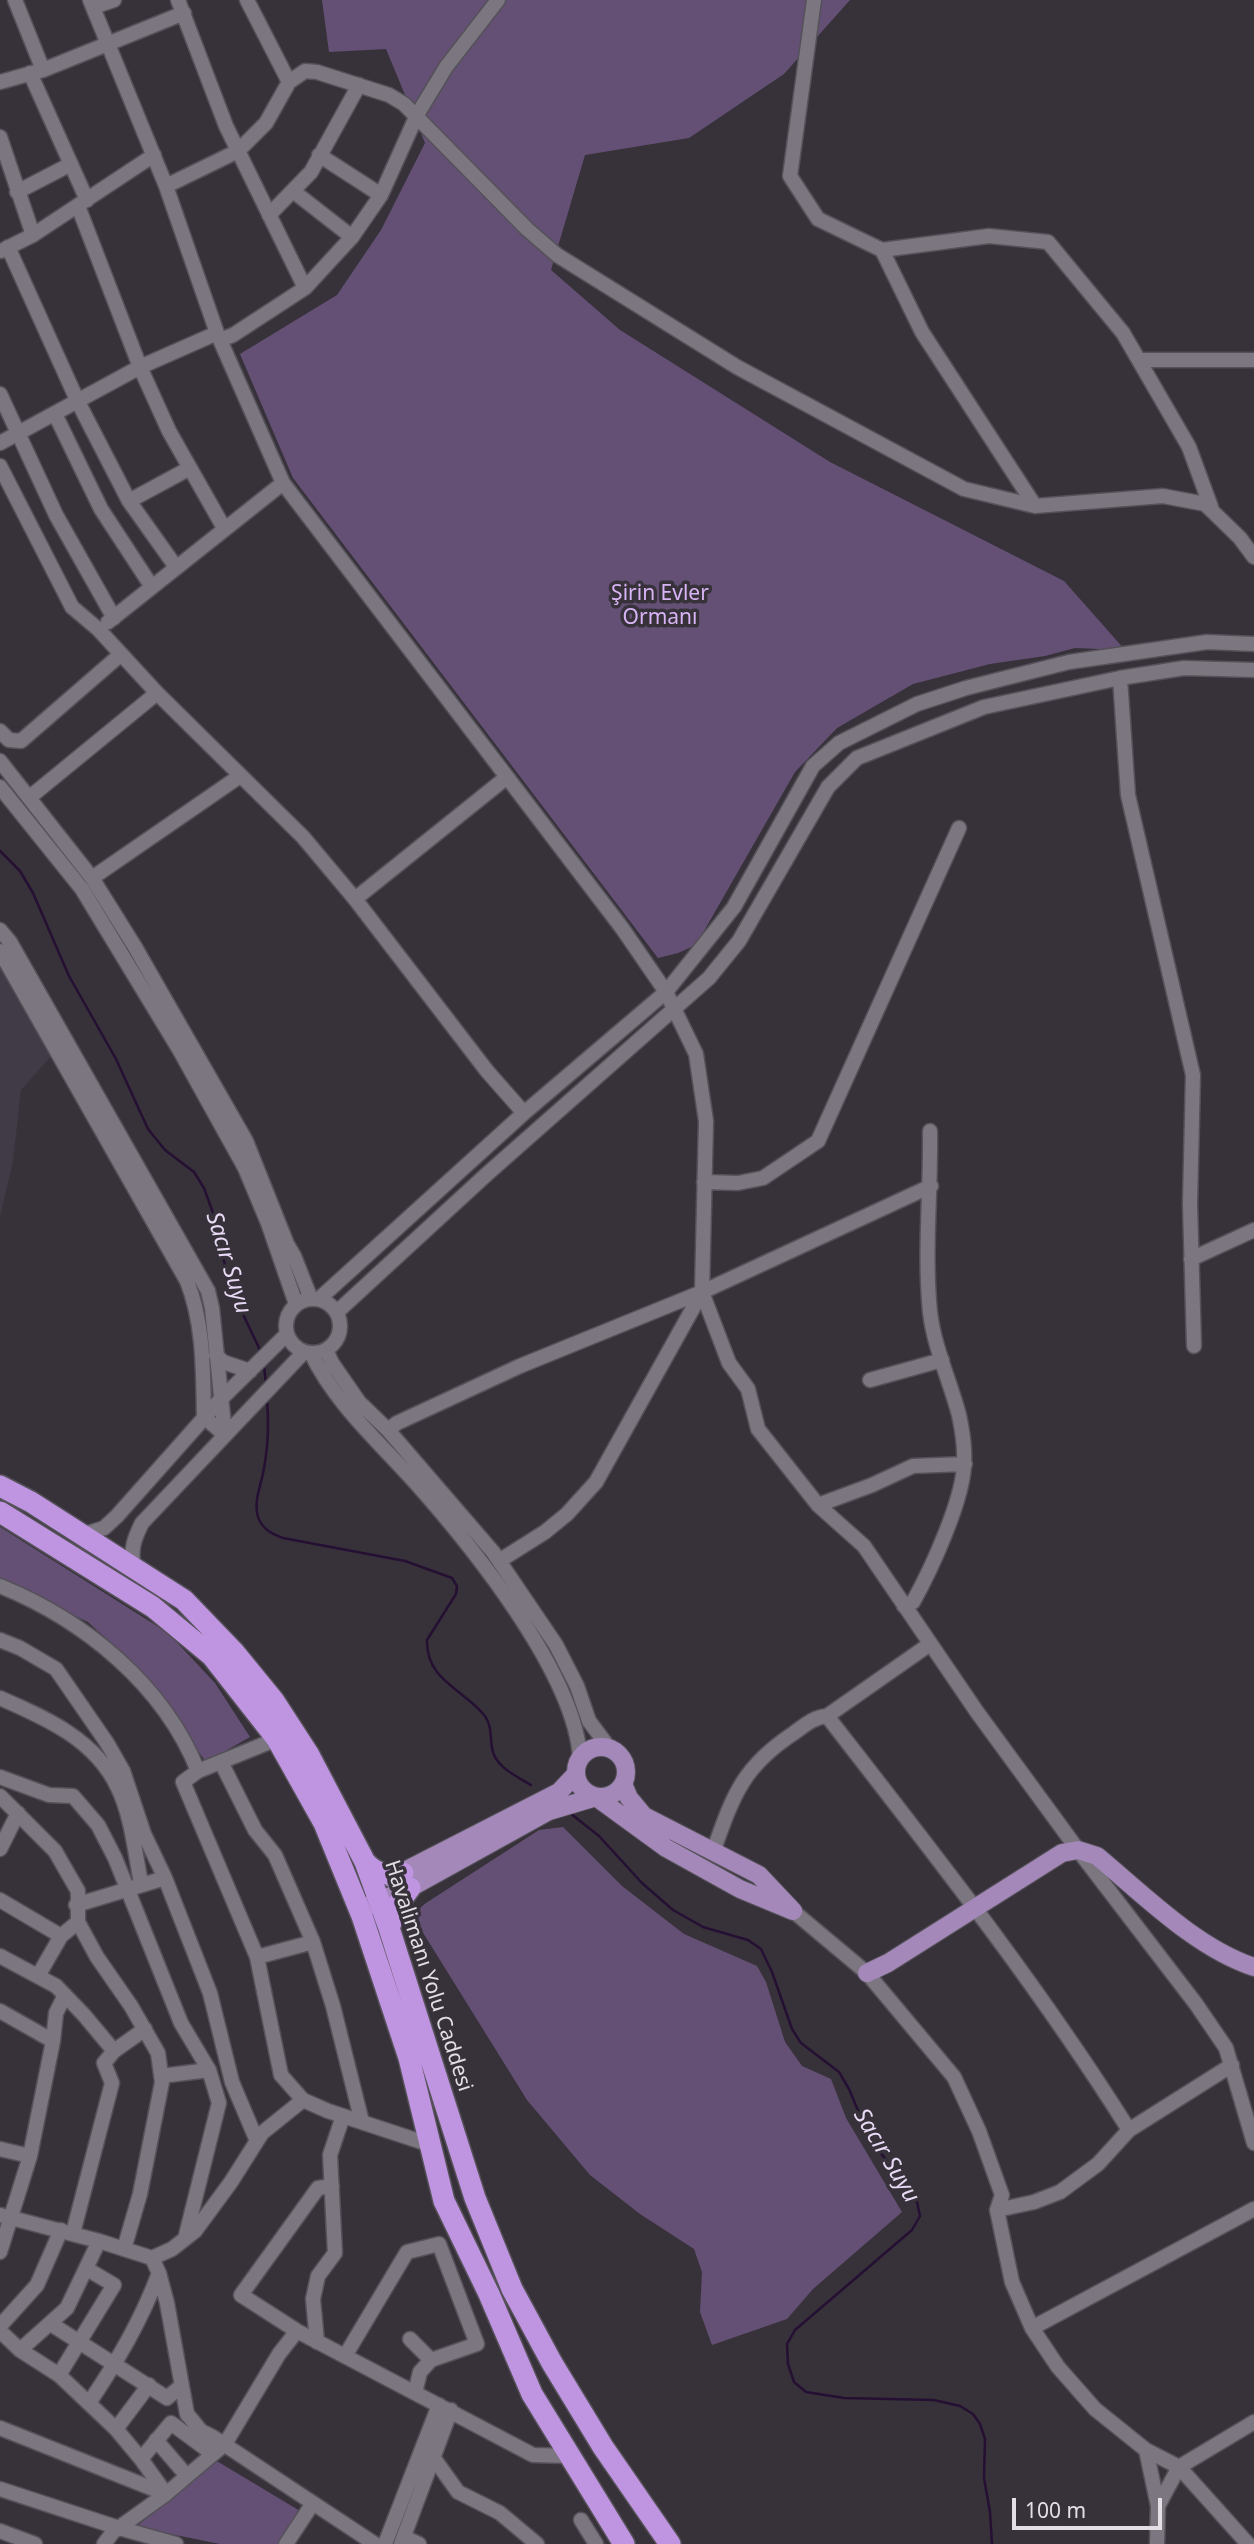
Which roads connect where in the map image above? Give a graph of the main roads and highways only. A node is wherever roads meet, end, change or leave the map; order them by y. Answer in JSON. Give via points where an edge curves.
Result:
{"nodes":[{"id":1,"x":0,"y":1486,"type":"edge"},
{"id":2,"x":0,"y":1512,"type":"edge"},
{"id":3,"x":578,"y":1766,"type":"junction"},
{"id":4,"x":623,"y":1784,"type":"junction"},
{"id":5,"x":596,"y":1797,"type":"junction"},
{"id":6,"x":365,"y":1862,"type":"junction"},
{"id":7,"x":407,"y":1880,"type":"junction"},
{"id":8,"x":366,"y":1897,"type":"junction"},
{"id":9,"x":389,"y":1928,"type":"junction"},
{"id":10,"x":1254,"y":1968,"type":"edge"},
{"id":11,"x":867,"y":1973,"type":"road end"},
{"id":12,"x":624,"y":2544,"type":"edge"},
{"id":13,"x":670,"y":2544,"type":"edge"}],
"edges":[{"from":1,"to":6,"type":"highway","name":"Havalimanı Yolu Caddesi","via":[[184,1600],[274,1701],[309,1755]]},
{"from":2,"to":8,"type":"highway","name":"Havalimanı Yolu Caddesi","via":[[153,1607],[212,1656],[277,1739]]},
{"from":3,"to":4,"type":"main road","via":[[594,1748],[610,1749],[622,1760]]},
{"from":3,"to":5,"type":"main road","via":[[582,1789]]},
{"from":3,"to":7,"type":"main road","via":[[559,1792]]},
{"from":4,"to":5,"type":"main road","via":[[611,1795]]},
{"from":4,"to":5,"type":"main road","via":[[644,1816],[759,1875],[793,1911],[740,1889],[666,1848]]},
{"from":5,"to":7,"type":"main road","via":[[549,1811]]},
{"from":6,"to":7,"type":"highway","via":[[384,1875]]},
{"from":6,"to":8,"type":"highway","name":"Havalimanı Yolu Caddesi"},
{"from":7,"to":8,"type":"main road"},
{"from":7,"to":9,"type":"highway"},
{"from":8,"to":9,"type":"highway","name":"Havalimanı Yolu Caddesi"},
{"from":8,"to":12,"type":"highway","name":"Havalimanı Yolu Caddesi","via":[[444,2201],[532,2394]]},
{"from":9,"to":13,"type":"highway","name":"Havalimanı Yolu Caddesi","via":[[475,2198],[512,2290],[603,2447]]},
{"from":10,"to":11,"type":"main road","via":[[1208,1946],[1097,1856],[1078,1850],[1062,1853]]}]}
